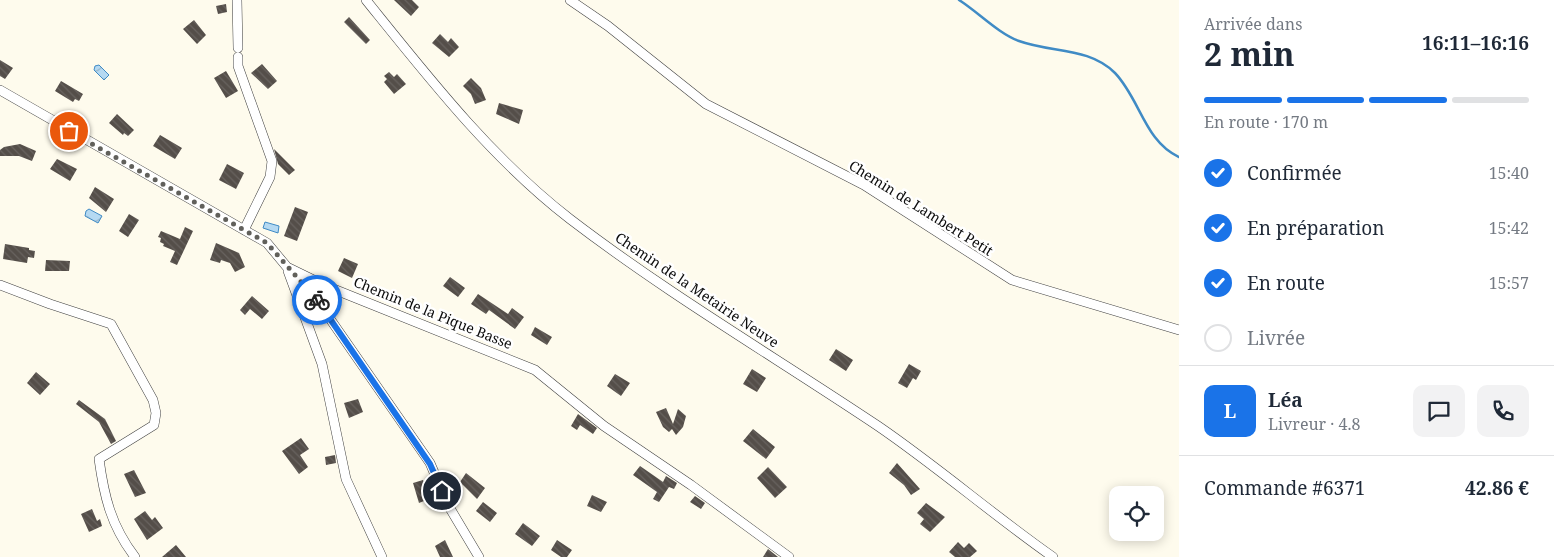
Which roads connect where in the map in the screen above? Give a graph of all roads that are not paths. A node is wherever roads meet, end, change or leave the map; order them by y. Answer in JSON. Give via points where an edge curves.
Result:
{"nodes":[{"id":1,"x":236,"y":0,"type":"edge"},
{"id":2,"x":366,"y":0,"type":"edge"},
{"id":3,"x":570,"y":0,"type":"edge"},
{"id":4,"x":0,"y":90,"type":"edge"},
{"id":5,"x":244,"y":230,"type":"junction"},
{"id":6,"x":287,"y":267,"type":"junction"},
{"id":7,"x":0,"y":285,"type":"edge"},
{"id":8,"x":1179,"y":330,"type":"edge"},
{"id":9,"x":134,"y":557,"type":"edge"},
{"id":10,"x":382,"y":557,"type":"edge"},
{"id":11,"x":479,"y":557,"type":"edge"},
{"id":12,"x":789,"y":557,"type":"edge"},
{"id":13,"x":1053,"y":557,"type":"edge"}],
"edges":[{"from":1,"to":5,"type":"street","via":[[238,66],[272,162],[270,177]]},
{"from":2,"to":13,"type":"street","name":"Chemin de la Metairie Neuve","via":[[436,86],[506,161],[569,218],[710,318],[881,429]]},
{"from":3,"to":8,"type":"street","name":"Chemin de Lambert Petit","via":[[706,104],[864,185],[1012,280]]},
{"from":4,"to":5,"type":"street","name":"Chemin de la Pique Basse"},
{"from":5,"to":6,"type":"street","name":"Chemin de la Pique Basse","via":[[267,243]]},
{"from":6,"to":10,"type":"street","via":[[322,364],[346,479]]},
{"from":6,"to":11,"type":"street","via":[[310,290],[430,464],[448,505]]},
{"from":6,"to":12,"type":"street","name":"Chemin de la Pique Basse","via":[[326,286],[535,370],[604,426]]},
{"from":7,"to":9,"type":"street","via":[[111,324],[153,400],[154,425],[99,459],[104,499]]}]}
